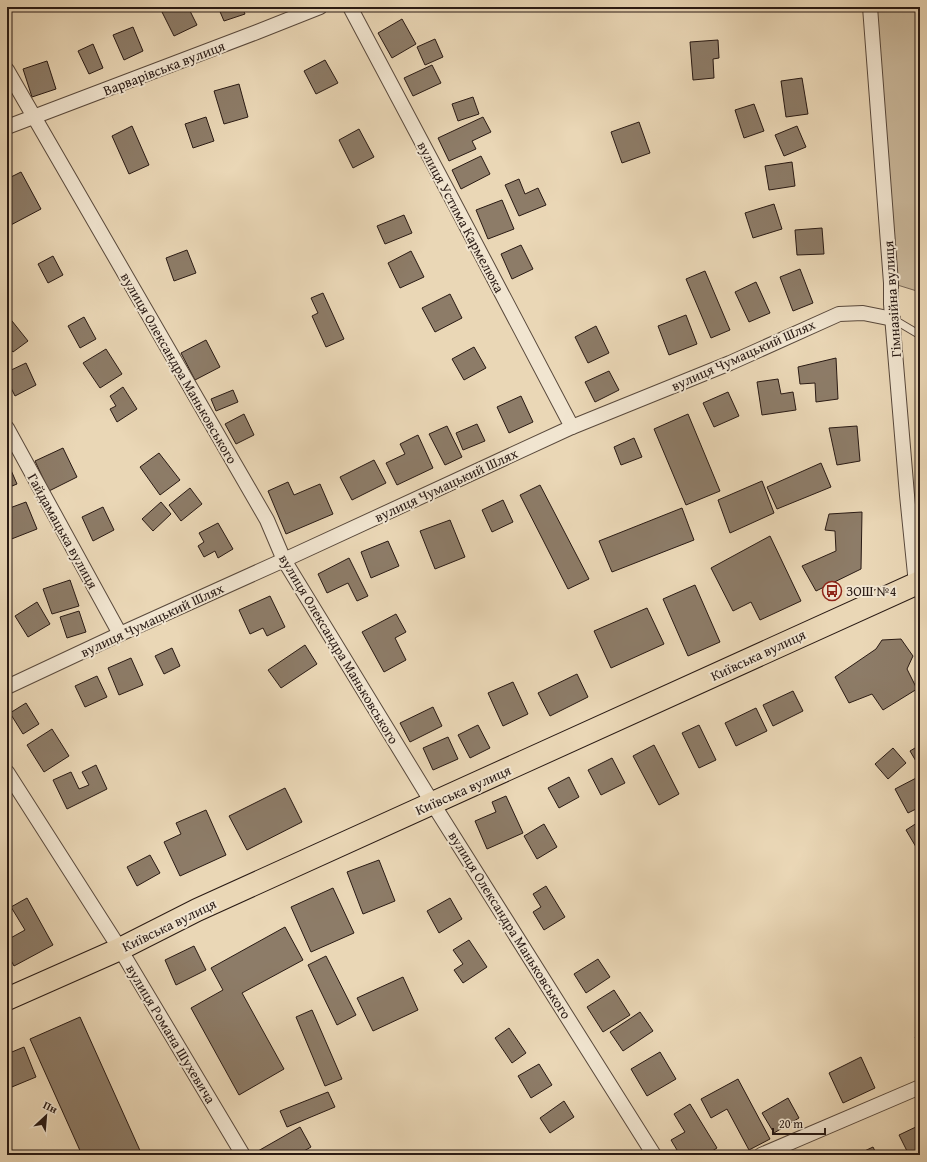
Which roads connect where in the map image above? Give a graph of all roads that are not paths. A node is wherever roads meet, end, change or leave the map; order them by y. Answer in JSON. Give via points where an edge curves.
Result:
{"nodes":[{"id":1,"x":320,"y":7,"type":"edge"},
{"id":2,"x":350,"y":7,"type":"edge"},
{"id":3,"x":870,"y":7,"type":"edge"},
{"id":4,"x":7,"y":70,"type":"edge"},
{"id":5,"x":34,"y":117,"type":"junction"},
{"id":6,"x":7,"y":127,"type":"edge"},
{"id":7,"x":893,"y":319,"type":"junction"},
{"id":8,"x":920,"y":335,"type":"edge"},
{"id":9,"x":572,"y":427,"type":"junction"},
{"id":10,"x":7,"y":428,"type":"edge"},
{"id":11,"x":284,"y":560,"type":"junction"},
{"id":12,"x":919,"y":585,"type":"edge"},
{"id":13,"x":120,"y":634,"type":"junction"},
{"id":14,"x":7,"y":687,"type":"edge"},
{"id":15,"x":7,"y":772,"type":"edge"},
{"id":16,"x":433,"y":804,"type":"junction"},
{"id":17,"x":120,"y":949,"type":"junction"},
{"id":18,"x":7,"y":999,"type":"edge"},
{"id":19,"x":920,"y":1087,"type":"edge"},
{"id":20,"x":243,"y":1155,"type":"edge"},
{"id":21,"x":654,"y":1155,"type":"edge"},
{"id":22,"x":761,"y":1155,"type":"edge"}],
"edges":[{"from":1,"to":5,"type":"street","name":"Варварівська вулиця"},
{"from":2,"to":9,"type":"street","name":"вулиця Устима Кармелюка"},
{"from":3,"to":7,"type":"street","name":"Гімназійна вулиця"},
{"from":4,"to":5,"type":"street","name":"вулиця Олександра Маньковського"},
{"from":5,"to":6,"type":"street","name":"Варварівська вулиця"},
{"from":5,"to":11,"type":"street","name":"вулиця Олександра Маньковського","via":[[267,520]]},
{"from":7,"to":8,"type":"lane"},
{"from":7,"to":9,"type":"street","name":"вулиця Чумацький Шлях","via":[[863,313],[839,314]]},
{"from":7,"to":12,"type":"street","name":"Гімназійна вулиця","via":[[907,495]]},
{"from":9,"to":11,"type":"street","name":"вулиця Чумацький Шлях"},
{"from":10,"to":13,"type":"street","name":"Гайдамацька вулиця"},
{"from":11,"to":13,"type":"street","name":"вулиця Чумацький Шлях"},
{"from":11,"to":16,"type":"street","name":"вулиця Олександра Маньковського"},
{"from":12,"to":16,"type":"main road","name":"Київська вулиця"},
{"from":13,"to":14,"type":"street","name":"вулиця Чумацький Шлях"},
{"from":15,"to":17,"type":"street","name":"вулиця Романа Шухевича"},
{"from":16,"to":17,"type":"main road","name":"Київська вулиця","via":[[197,910]]},
{"from":16,"to":21,"type":"street","name":"вулиця Олександра Маньковського"},
{"from":17,"to":18,"type":"main road","name":"Київська вулиця"},
{"from":17,"to":20,"type":"street","name":"вулиця Романа Шухевича"},
{"from":19,"to":22,"type":"street"}]}
